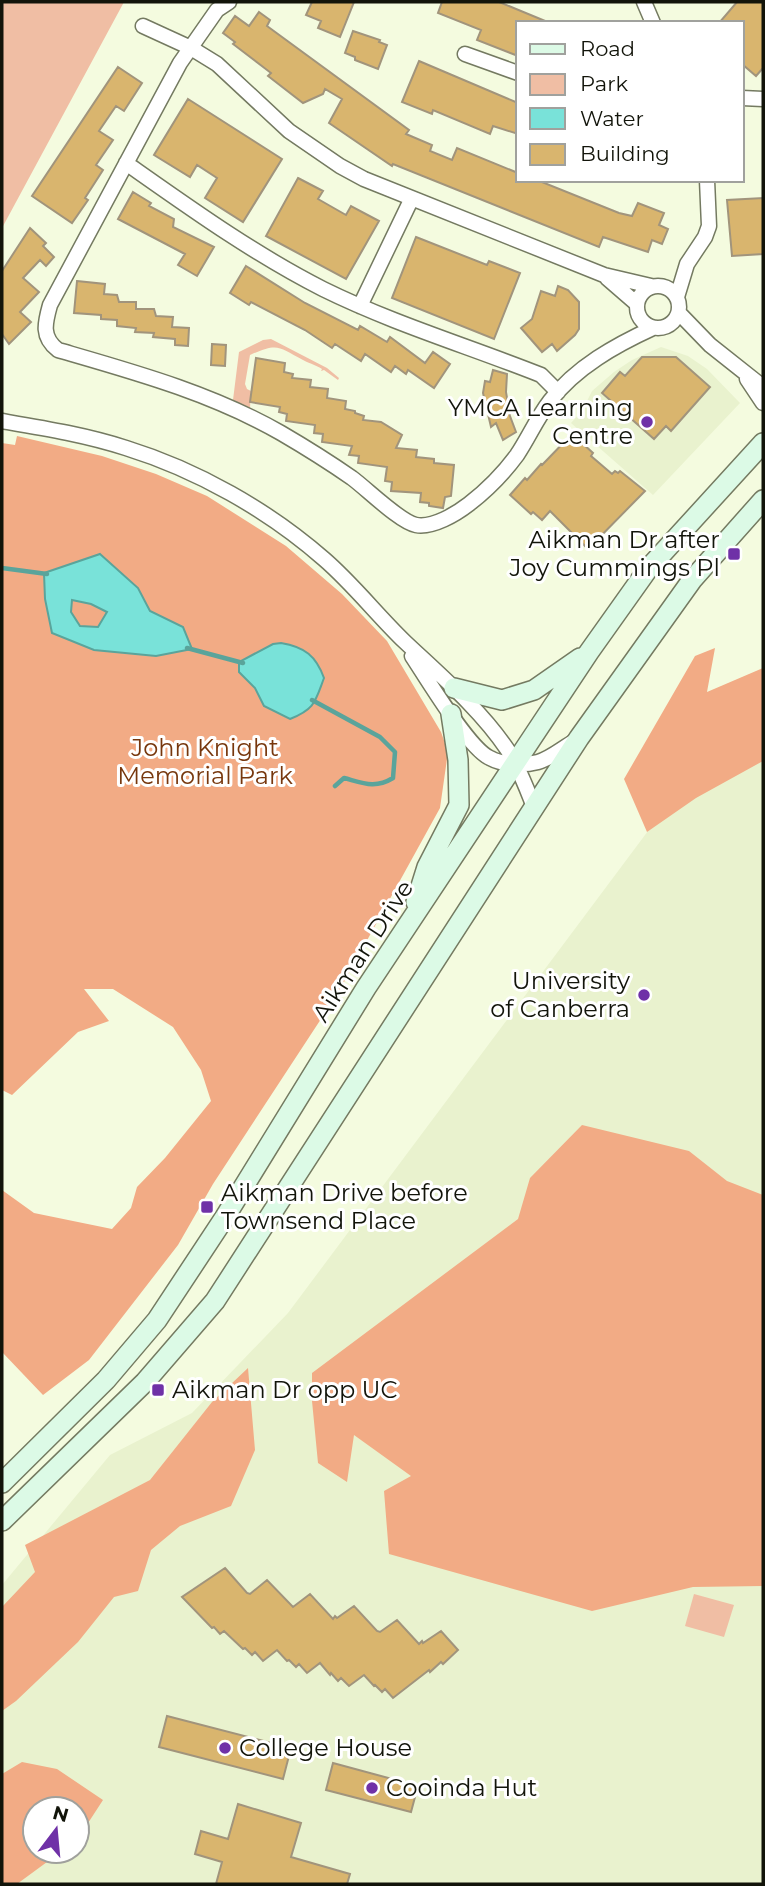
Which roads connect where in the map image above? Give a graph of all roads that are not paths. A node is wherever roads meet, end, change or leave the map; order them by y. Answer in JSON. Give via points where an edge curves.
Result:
{"nodes":[{"id":1,"x":229,"y":2,"type":"edge"},
{"id":2,"x":645,"y":2,"type":"edge"},
{"id":3,"x":652,"y":21,"type":"edge"},
{"id":4,"x":143,"y":26,"type":"dead end"},
{"id":5,"x":191,"y":48,"type":"junction"},
{"id":6,"x":465,"y":54,"type":"dead end"},
{"id":7,"x":516,"y":72,"type":"edge"},
{"id":8,"x":744,"y":98,"type":"edge"},
{"id":9,"x":763,"y":99,"type":"edge"},
{"id":10,"x":126,"y":163,"type":"junction"},
{"id":11,"x":707,"y":182,"type":"edge"},
{"id":12,"x":411,"y":200,"type":"junction"},
{"id":13,"x":687,"y":264,"type":"junction"},
{"id":14,"x":604,"y":275,"type":"junction"},
{"id":15,"x":655,"y":286,"type":"junction"},
{"id":16,"x":677,"y":297,"type":"junction"},
{"id":17,"x":360,"y":306,"type":"junction"},
{"id":18,"x":637,"y":309,"type":"junction"},
{"id":19,"x":679,"y":313,"type":"junction"},
{"id":20,"x":660,"y":327,"type":"junction"},
{"id":21,"x":616,"y":344,"type":"junction"},
{"id":22,"x":710,"y":345,"type":"junction"},
{"id":23,"x":742,"y":372,"type":"junction"},
{"id":24,"x":763,"y":387,"type":"edge"},
{"id":25,"x":558,"y":392,"type":"junction"},
{"id":26,"x":763,"y":403,"type":"edge"},
{"id":27,"x":2,"y":421,"type":"edge"},
{"id":28,"x":763,"y":443,"type":"edge"},
{"id":29,"x":763,"y":500,"type":"edge"},
{"id":30,"x":398,"y":634,"type":"junction"},
{"id":31,"x":589,"y":652,"type":"junction"},
{"id":32,"x":454,"y":688,"type":"junction"},
{"id":33,"x":451,"y":714,"type":"junction"},
{"id":34,"x":579,"y":738,"type":"junction"},
{"id":35,"x":516,"y":764,"type":"junction"},
{"id":36,"x":534,"y":807,"type":"junction"},
{"id":37,"x":409,"y":923,"type":"junction"},
{"id":38,"x":2,"y":1483,"type":"edge"},
{"id":39,"x":2,"y":1521,"type":"edge"}],
"edges":[{"from":1,"to":5,"type":"street","via":[[217,10]]},
{"from":2,"to":3,"type":"street"},
{"from":4,"to":5,"type":"street"},
{"from":5,"to":10,"type":"street"},
{"from":5,"to":12,"type":"street","via":[[226,71],[306,143],[364,179]]},
{"from":6,"to":7,"type":"street"},
{"from":8,"to":9,"type":"street"},
{"from":10,"to":17,"type":"street","via":[[239,240]]},
{"from":10,"to":25,"type":"street","via":[[50,305],[45,334],[58,350],[230,407],[329,462],[417,526],[454,514],[489,486]]},
{"from":11,"to":13,"type":"street","via":[[709,226]]},
{"from":12,"to":14,"type":"street"},
{"from":12,"to":17,"type":"street"},
{"from":13,"to":15,"type":"street"},
{"from":13,"to":16,"type":"street"},
{"from":14,"to":15,"type":"street"},
{"from":14,"to":18,"type":"street"},
{"from":15,"to":16,"type":"street","via":[[669,288]]},
{"from":15,"to":18,"type":"street","via":[[641,293]]},
{"from":16,"to":19,"type":"street"},
{"from":17,"to":25,"type":"street","via":[[541,375]]},
{"from":18,"to":20,"type":"street","via":[[646,325]]},
{"from":18,"to":21,"type":"street"},
{"from":19,"to":20,"type":"street","via":[[672,323]]},
{"from":19,"to":22,"type":"street"},
{"from":20,"to":21,"type":"street"},
{"from":20,"to":22,"type":"street"},
{"from":21,"to":25,"type":"street"},
{"from":22,"to":23,"type":"street"},
{"from":23,"to":24,"type":"street"},
{"from":23,"to":26,"type":"street"},
{"from":27,"to":30,"type":"street","via":[[126,448],[215,485],[321,556]]},
{"from":28,"to":31,"type":"main road","name":"Aikman Drive","via":[[648,569]]},
{"from":29,"to":34,"type":"main road","via":[[692,580]]},
{"from":30,"to":32,"type":"street"},
{"from":30,"to":33,"type":"street"},
{"from":31,"to":32,"type":"main road","via":[[534,690],[502,700]]},
{"from":31,"to":35,"type":"main road","name":"Aikman Drive"},
{"from":32,"to":35,"type":"street"},
{"from":33,"to":35,"type":"street","via":[[489,758]]},
{"from":33,"to":37,"type":"main road","via":[[459,805],[426,867]]},
{"from":34,"to":35,"type":"street","via":[[541,762]]},
{"from":34,"to":36,"type":"main road"},
{"from":35,"to":36,"type":"street"},
{"from":35,"to":37,"type":"main road","name":"Aikman Drive"},
{"from":36,"to":39,"type":"main road","via":[[215,1301],[145,1382]]},
{"from":37,"to":38,"type":"main road","name":"Aikman Drive","via":[[157,1320],[106,1380]]}]}
